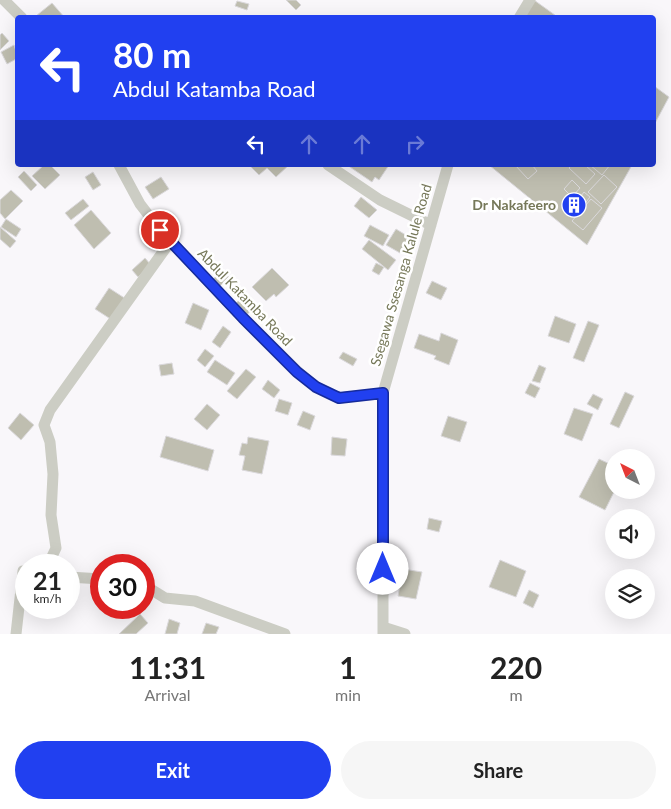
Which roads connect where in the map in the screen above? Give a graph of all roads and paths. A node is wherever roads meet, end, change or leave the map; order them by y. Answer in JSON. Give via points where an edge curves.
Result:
{"nodes":[{"id":1,"x":4,"y":0,"type":"edge"},
{"id":2,"x":530,"y":0,"type":"edge"},
{"id":3,"x":19,"y":15,"type":"edge"},
{"id":4,"x":521,"y":15,"type":"edge"},
{"id":5,"x":120,"y":167,"type":"edge"},
{"id":6,"x":331,"y":167,"type":"edge"},
{"id":7,"x":447,"y":167,"type":"edge"},
{"id":8,"x":431,"y":226,"type":"junction"},
{"id":9,"x":170,"y":242,"type":"junction"},
{"id":10,"x":383,"y":393,"type":"junction"},
{"id":11,"x":53,"y":554,"type":"edge"},
{"id":12,"x":155,"y":592,"type":"edge"},
{"id":13,"x":18,"y":619,"type":"edge"},
{"id":14,"x":383,"y":631,"type":"edge"},
{"id":15,"x":16,"y":634,"type":"edge"},
{"id":16,"x":285,"y":634,"type":"edge"},
{"id":17,"x":406,"y":634,"type":"edge"}],
"edges":[{"from":1,"to":3,"type":"street"},
{"from":2,"to":4,"type":"street"},
{"from":5,"to":9,"type":"street","name":"Abdul Katamba Road","via":[[140,204]]},
{"from":6,"to":8,"type":"street","via":[[380,200]]},
{"from":7,"to":8,"type":"street","name":"Ssegawa Ssesanga Kalule Road"},
{"from":8,"to":10,"type":"street","name":"Ssegawa Ssesanga Kalule Road"},
{"from":9,"to":10,"type":"street","name":"Abdul Katamba Road","via":[[290,365],[323,392],[339,398]]},
{"from":9,"to":11,"type":"street","via":[[50,410],[44,425],[50,442],[53,474],[52,515],[56,548]]},
{"from":10,"to":14,"type":"street","name":"Ssegawa Ssesanga Kalule Road"},
{"from":12,"to":16,"type":"street","via":[[165,598],[194,600]]},
{"from":13,"to":15,"type":"street"},
{"from":14,"to":17,"type":"street"}]}
